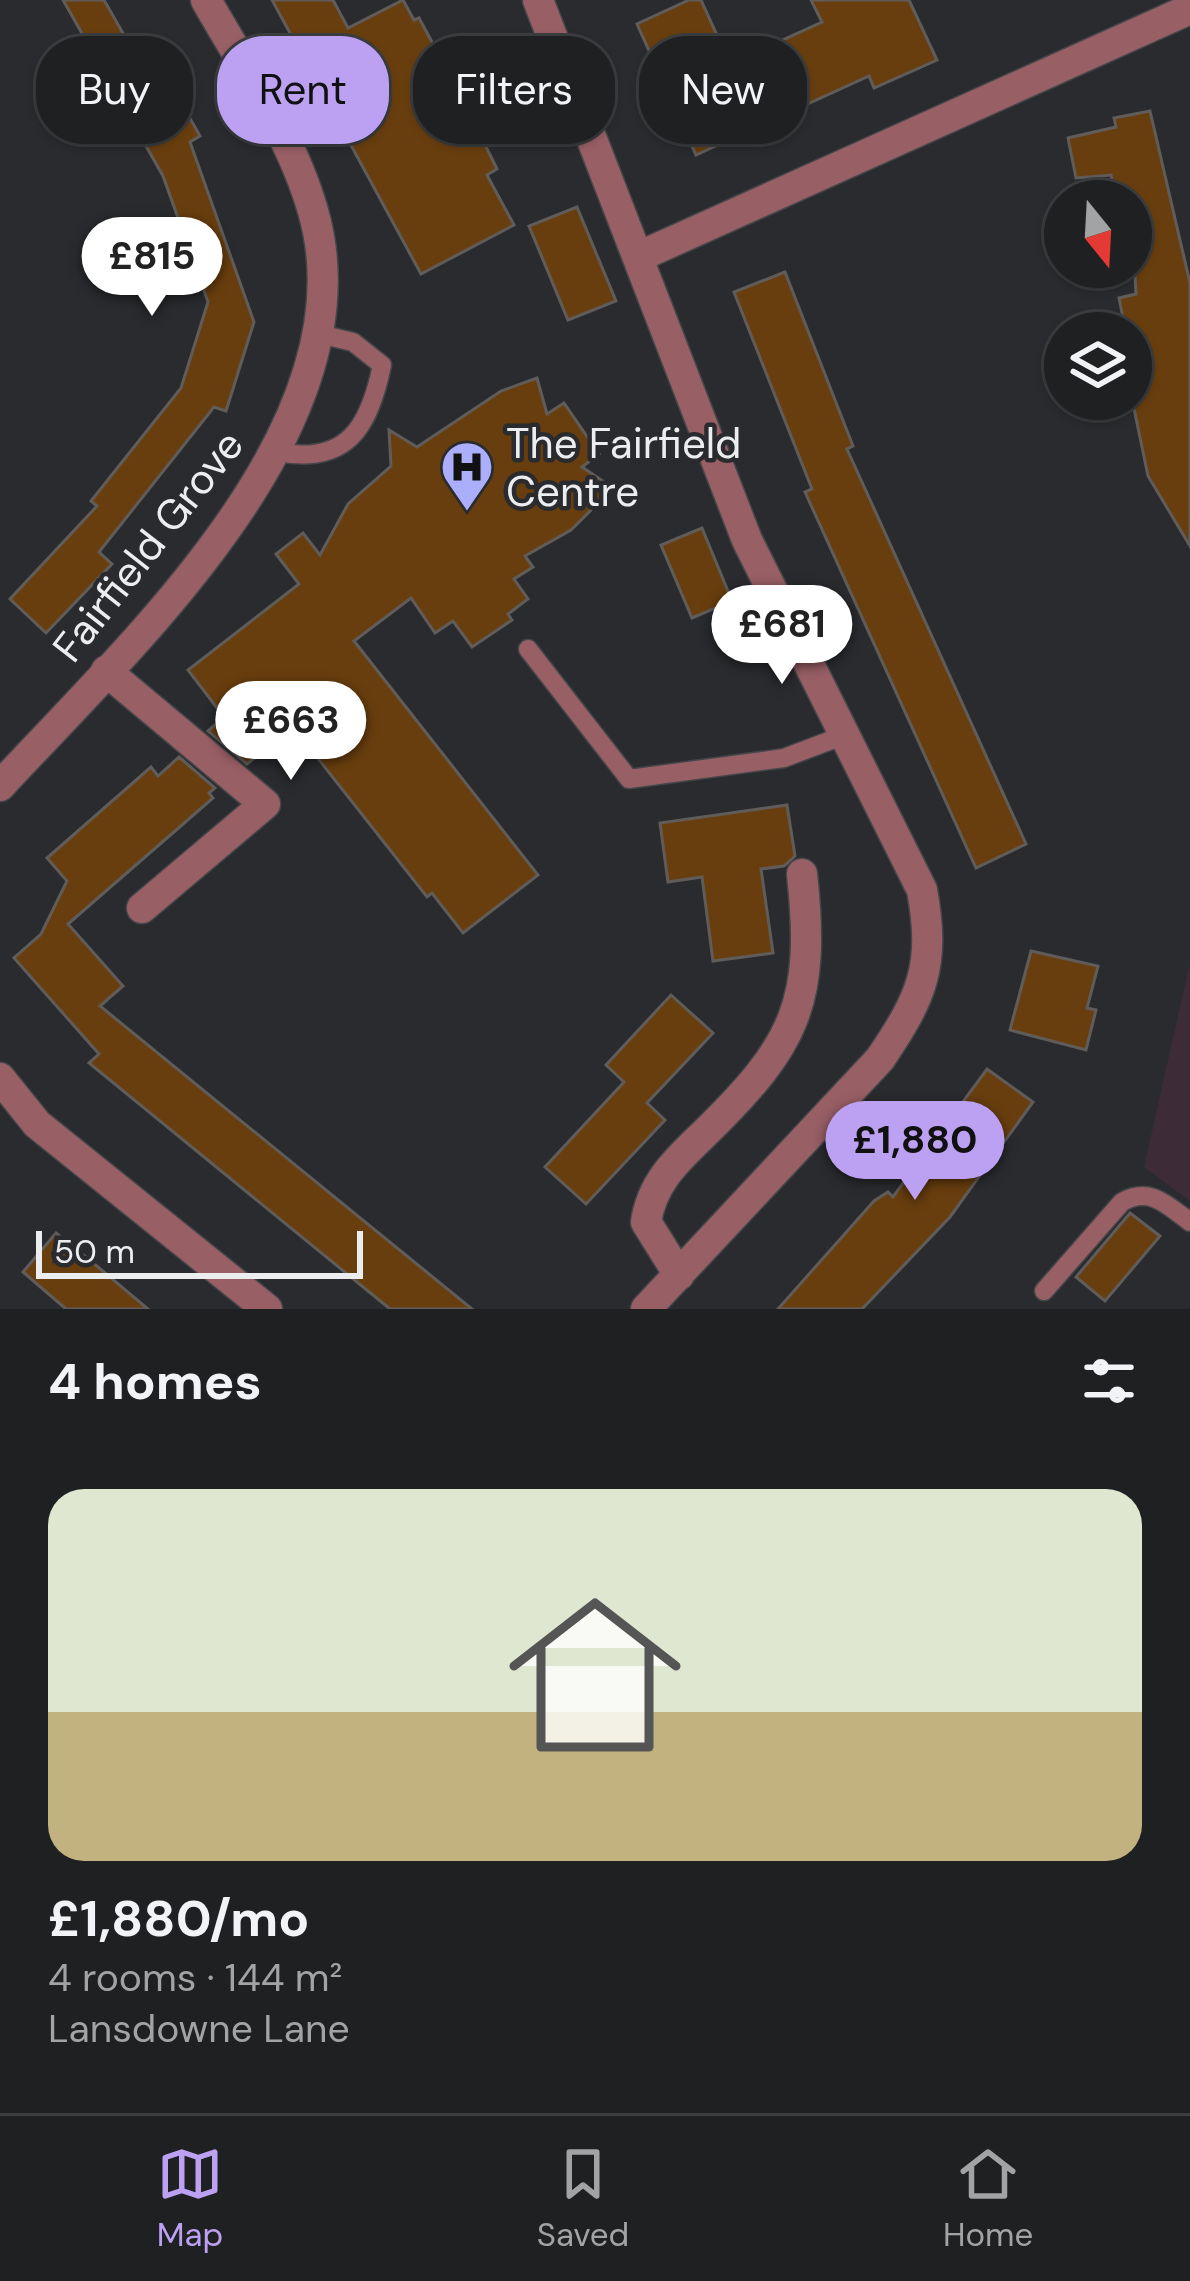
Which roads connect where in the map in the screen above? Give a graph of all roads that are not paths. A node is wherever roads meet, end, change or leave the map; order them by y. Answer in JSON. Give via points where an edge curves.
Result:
{"nodes":[{"id":1,"x":206,"y":0,"type":"edge"},
{"id":2,"x":538,"y":0,"type":"edge"},
{"id":3,"x":1190,"y":10,"type":"edge"},
{"id":4,"x":638,"y":257,"type":"junction"},
{"id":5,"x":319,"y":334,"type":"junction"},
{"id":6,"x":278,"y":452,"type":"junction"},
{"id":7,"x":528,"y":649,"type":"dead end"},
{"id":8,"x":106,"y":671,"type":"junction"},
{"id":9,"x":842,"y":736,"type":"junction"},
{"id":10,"x":0,"y":786,"type":"edge"},
{"id":11,"x":802,"y":874,"type":"dead end"},
{"id":12,"x":142,"y":908,"type":"dead end"},
{"id":13,"x":0,"y":1078,"type":"edge"},
{"id":14,"x":1190,"y":1222,"type":"edge"},
{"id":15,"x":679,"y":1275,"type":"junction"},
{"id":16,"x":1044,"y":1291,"type":"dead end"},
{"id":17,"x":267,"y":1309,"type":"edge"},
{"id":18,"x":646,"y":1309,"type":"edge"}],
"edges":[{"from":1,"to":5,"type":"street","name":"Fairfield Grove","via":[[285,142],[313,211],[324,273]]},
{"from":2,"to":4,"type":"street"},
{"from":3,"to":4,"type":"street"},
{"from":4,"to":9,"type":"street","via":[[747,540]]},
{"from":5,"to":6,"type":"street","name":"Fairfield Grove"},
{"from":5,"to":6,"type":"lane","via":[[369,350],[382,365],[376,393],[367,416],[332,454]]},
{"from":6,"to":8,"type":"street","name":"Fairfield Grove"},
{"from":7,"to":9,"type":"lane","via":[[629,779],[784,758]]},
{"from":8,"to":10,"type":"street","name":"Fairfield Grove"},
{"from":8,"to":12,"type":"street","via":[[265,804]]},
{"from":9,"to":15,"type":"street","via":[[922,890],[927,974],[880,1060]]},
{"from":11,"to":15,"type":"street","via":[[806,972],[794,1023],[775,1060],[651,1190],[646,1222]]},
{"from":13,"to":17,"type":"street","via":[[37,1124]]},
{"from":14,"to":16,"type":"lane","via":[[1149,1194],[1135,1195]]},
{"from":15,"to":18,"type":"street"}]}
